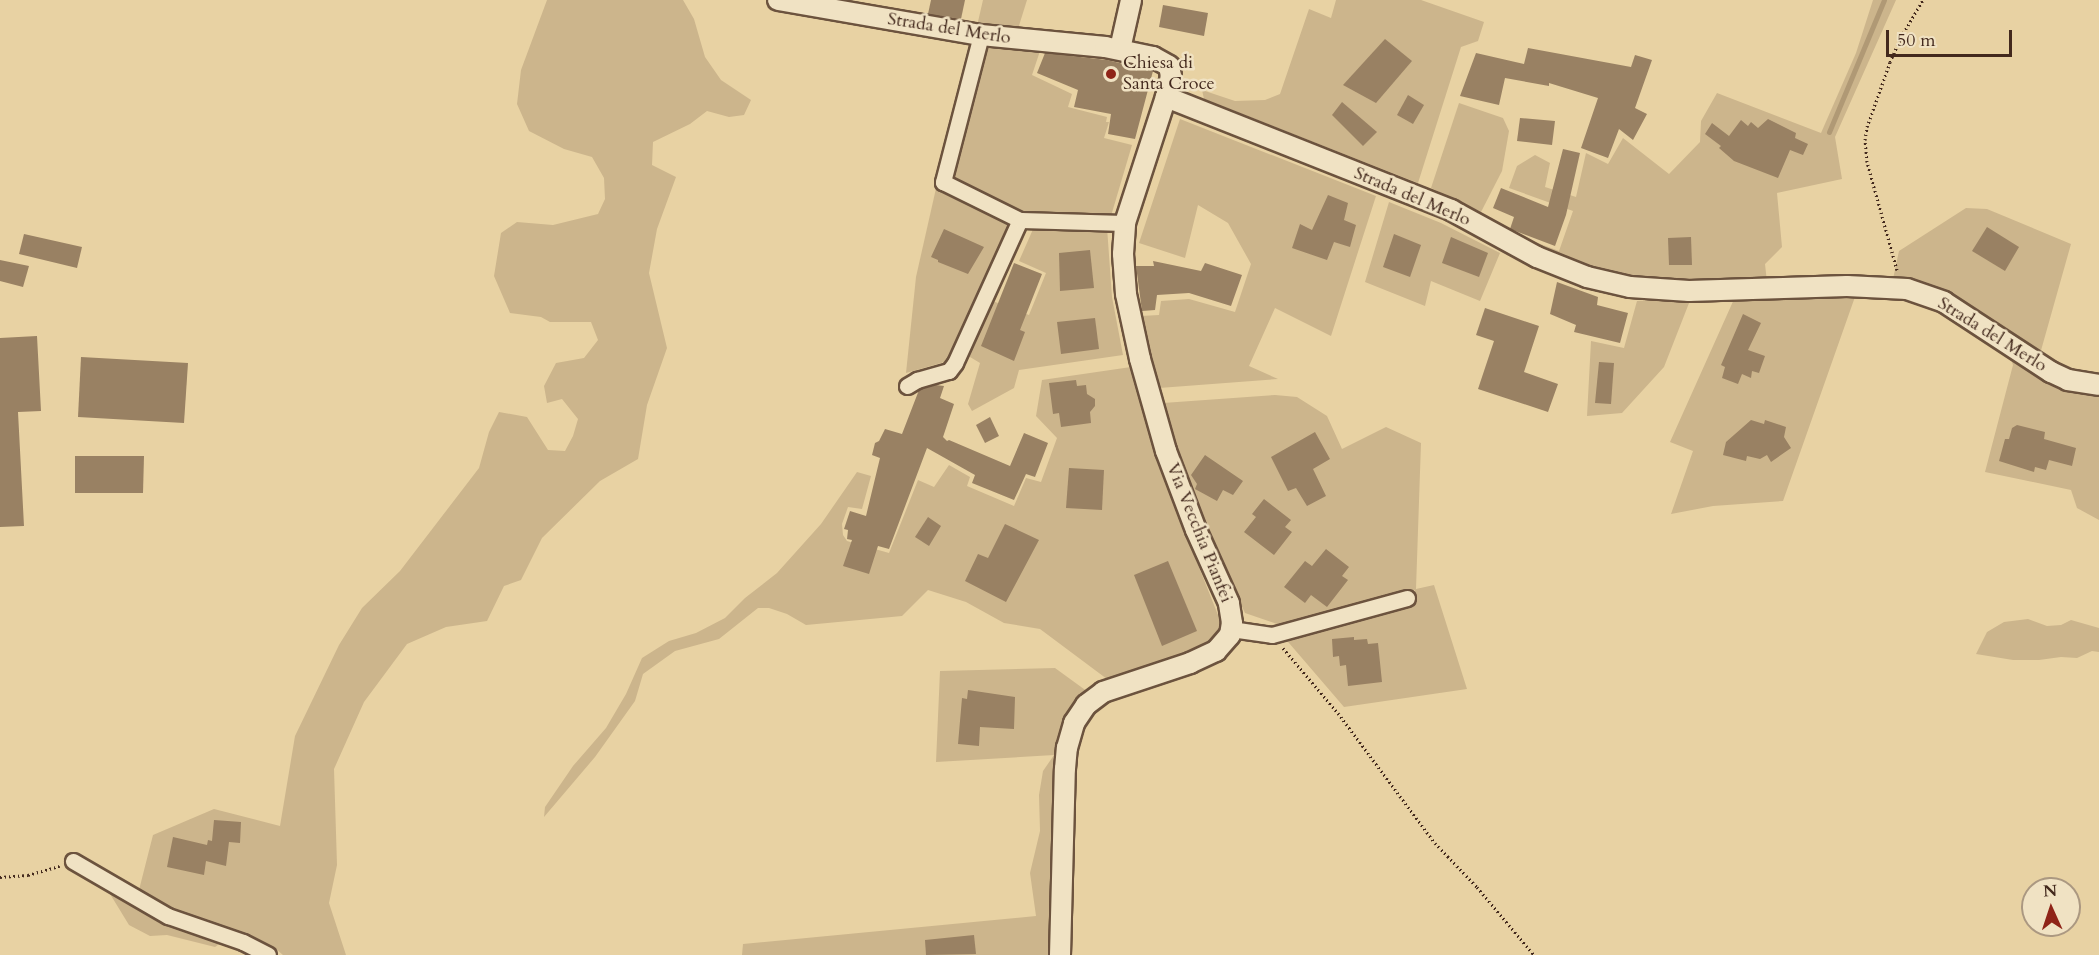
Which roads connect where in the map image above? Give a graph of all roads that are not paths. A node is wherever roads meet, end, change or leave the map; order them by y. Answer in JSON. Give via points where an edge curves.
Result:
{"nodes":[{"id":1,"x":778,"y":0,"type":"edge"},
{"id":2,"x":1131,"y":0,"type":"edge"},
{"id":3,"x":981,"y":35,"type":"junction"},
{"id":4,"x":1120,"y":49,"type":"junction"},
{"id":5,"x":1166,"y":97,"type":"junction"},
{"id":6,"x":1020,"y":220,"type":"junction"},
{"id":7,"x":1125,"y":223,"type":"junction"},
{"id":8,"x":2099,"y":385,"type":"edge"},
{"id":9,"x":907,"y":386,"type":"dead end"},
{"id":10,"x":1407,"y":598,"type":"dead end"},
{"id":11,"x":1231,"y":628,"type":"junction"},
{"id":12,"x":73,"y":861,"type":"road end"},
{"id":13,"x":268,"y":955,"type":"edge"},
{"id":14,"x":1060,"y":955,"type":"edge"}],
"edges":[{"from":1,"to":3,"type":"street","name":"Strada del Merlo"},
{"from":2,"to":4,"type":"street"},
{"from":3,"to":4,"type":"street","name":"Strada del Merlo"},
{"from":3,"to":6,"type":"street","via":[[943,182]]},
{"from":4,"to":5,"type":"street","name":"Strada del Merlo","via":[[1153,57],[1169,66]]},
{"from":5,"to":7,"type":"street","name":"Via Vecchia Pianfei"},
{"from":5,"to":8,"type":"street","name":"Strada del Merlo","via":[[1440,205],[1537,257],[1609,283],[1689,291],[1899,287],[1944,302],[2067,380]]},
{"from":6,"to":7,"type":"street"},
{"from":6,"to":9,"type":"street","via":[[955,363],[949,371]]},
{"from":7,"to":11,"type":"street","name":"Via Vecchia Pianfei","via":[[1126,294],[1143,369],[1173,472],[1229,603]]},
{"from":10,"to":11,"type":"street","via":[[1272,635]]},
{"from":11,"to":14,"type":"street","name":"Via Vecchia Pianfei","via":[[1216,651],[1103,692],[1086,705],[1074,723],[1065,769]]},
{"from":12,"to":13,"type":"street","via":[[168,916],[243,942]]}]}
